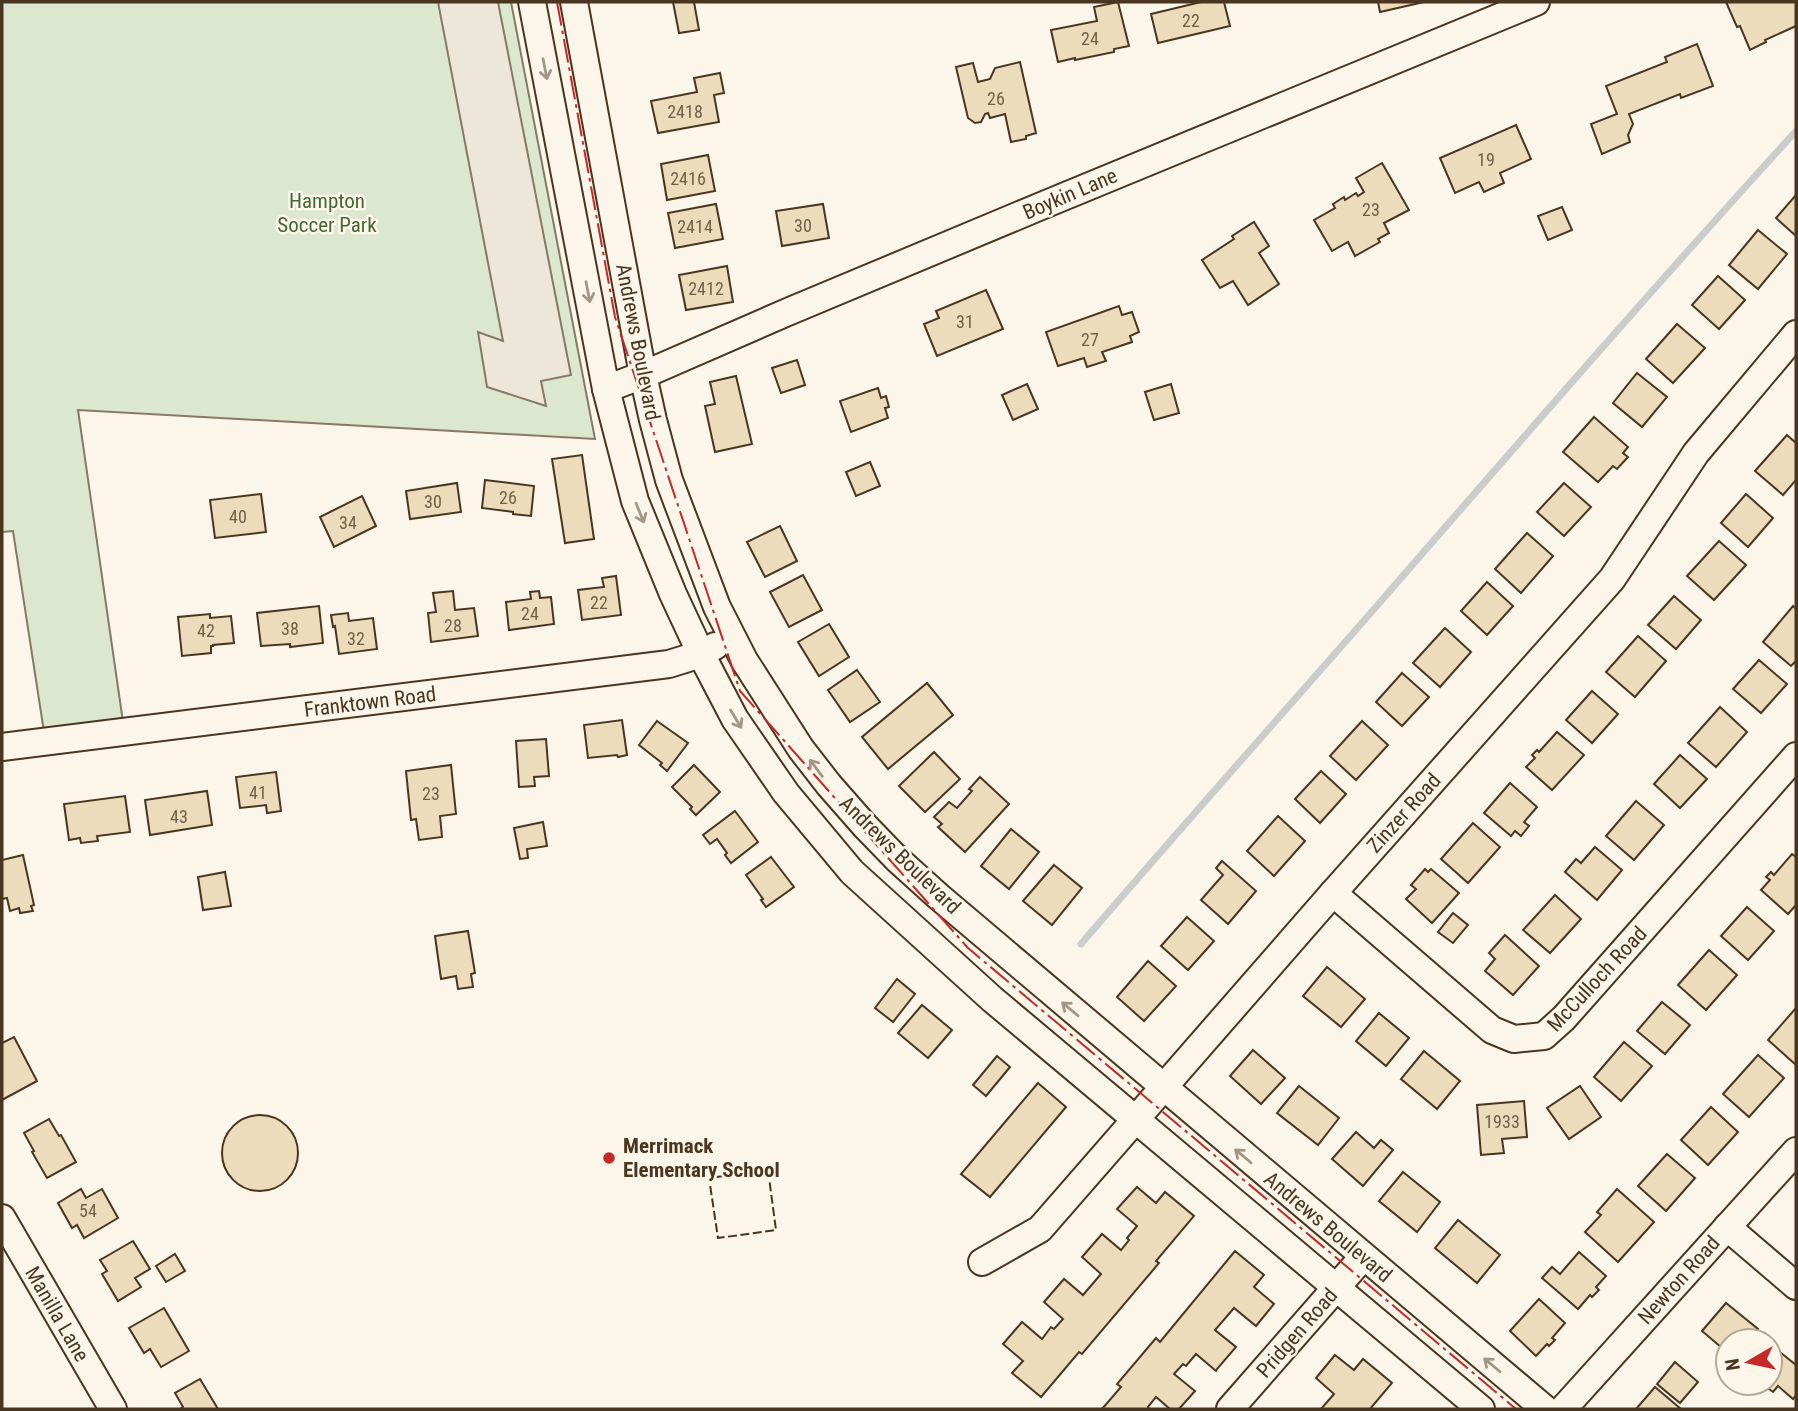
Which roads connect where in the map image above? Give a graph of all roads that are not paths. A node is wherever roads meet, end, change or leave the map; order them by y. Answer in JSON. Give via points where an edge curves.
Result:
{"nodes":[{"id":1,"x":532,"y":2,"type":"edge"},
{"id":2,"x":574,"y":2,"type":"edge"},
{"id":3,"x":1536,"y":2,"type":"edge"},
{"id":4,"x":1796,"y":334,"type":"edge"},
{"id":5,"x":643,"y":375,"type":"junction"},
{"id":6,"x":606,"y":389,"type":"junction"},
{"id":7,"x":732,"y":636,"type":"junction"},
{"id":8,"x":701,"y":654,"type":"junction"},
{"id":9,"x":2,"y":747,"type":"edge"},
{"id":10,"x":1796,"y":756,"type":"edge"},
{"id":11,"x":1333,"y":893,"type":"junction"},
{"id":12,"x":1163,"y":1087,"type":"junction"},
{"id":13,"x":1136,"y":1119,"type":"junction"},
{"id":14,"x":1796,"y":1151,"type":"edge"},
{"id":15,"x":2,"y":1218,"type":"edge"},
{"id":16,"x":1727,"y":1227,"type":"junction"},
{"id":17,"x":1363,"y":1257,"type":"junction"},
{"id":18,"x":13,"y":1262,"type":"edge"},
{"id":19,"x":982,"y":1262,"type":"dead end"},
{"id":20,"x":1796,"y":1286,"type":"edge"},
{"id":21,"x":1336,"y":1288,"type":"junction"},
{"id":22,"x":113,"y":1409,"type":"edge"},
{"id":23,"x":1230,"y":1409,"type":"edge"},
{"id":24,"x":1481,"y":1409,"type":"edge"},
{"id":25,"x":1545,"y":1409,"type":"edge"},
{"id":26,"x":1563,"y":1409,"type":"edge"}],
"edges":[{"from":1,"to":6,"type":"street","name":"Andrews Boulevard","one_way":true},
{"from":2,"to":5,"type":"street","name":"Andrews Boulevard"},
{"from":3,"to":5,"type":"street","name":"Boykin Lane"},
{"from":4,"to":11,"type":"street","name":"Zinzer Road","via":[[1696,453],[1612,579]]},
{"from":5,"to":6,"type":"street","name":"Boykin Lane"},
{"from":5,"to":7,"type":"street","name":"Andrews Boulevard","via":[[668,480]]},
{"from":6,"to":8,"type":"street","name":"Andrews Boulevard","one_way":true,"via":[[635,501]]},
{"from":7,"to":8,"type":"street","name":"Franktown Road"},
{"from":12,"to":7,"type":"street","name":"Andrews Boulevard","one_way":true,"via":[[938,896],[865,826],[802,749]]},
{"from":8,"to":9,"type":"street","name":"Franktown Road","via":[[669,664]]},
{"from":8,"to":13,"type":"street","name":"Andrews Boulevard","one_way":true,"via":[[735,719],[764,761],[852,872],[992,999]]},
{"from":10,"to":11,"type":"street","name":"McCulloch Road","via":[[1544,1036],[1514,1039],[1492,1030]]},
{"from":11,"to":12,"type":"street","name":"Zinzer Road"},
{"from":12,"to":13,"type":"street","name":"Zinzer Road"},
{"from":17,"to":12,"type":"street","name":"Andrews Boulevard","one_way":true},
{"from":13,"to":19,"type":"street","name":"Zinzer Road","via":[[1040,1229]]},
{"from":13,"to":21,"type":"street","name":"Andrews Boulevard"},
{"from":14,"to":16,"type":"street","name":"Newton Road"},
{"from":15,"to":18,"type":"street","name":"Manilla Lane"},
{"from":16,"to":20,"type":"street"},
{"from":16,"to":26,"type":"street","name":"Newton Road"},
{"from":17,"to":21,"type":"street","name":"Pridgen Road"},
{"from":25,"to":17,"type":"street","name":"Andrews Boulevard","one_way":true},
{"from":18,"to":22,"type":"street","name":"Manilla Lane"},
{"from":21,"to":23,"type":"street","name":"Pridgen Road"},
{"from":21,"to":24,"type":"street","name":"Andrews Boulevard"}]}
